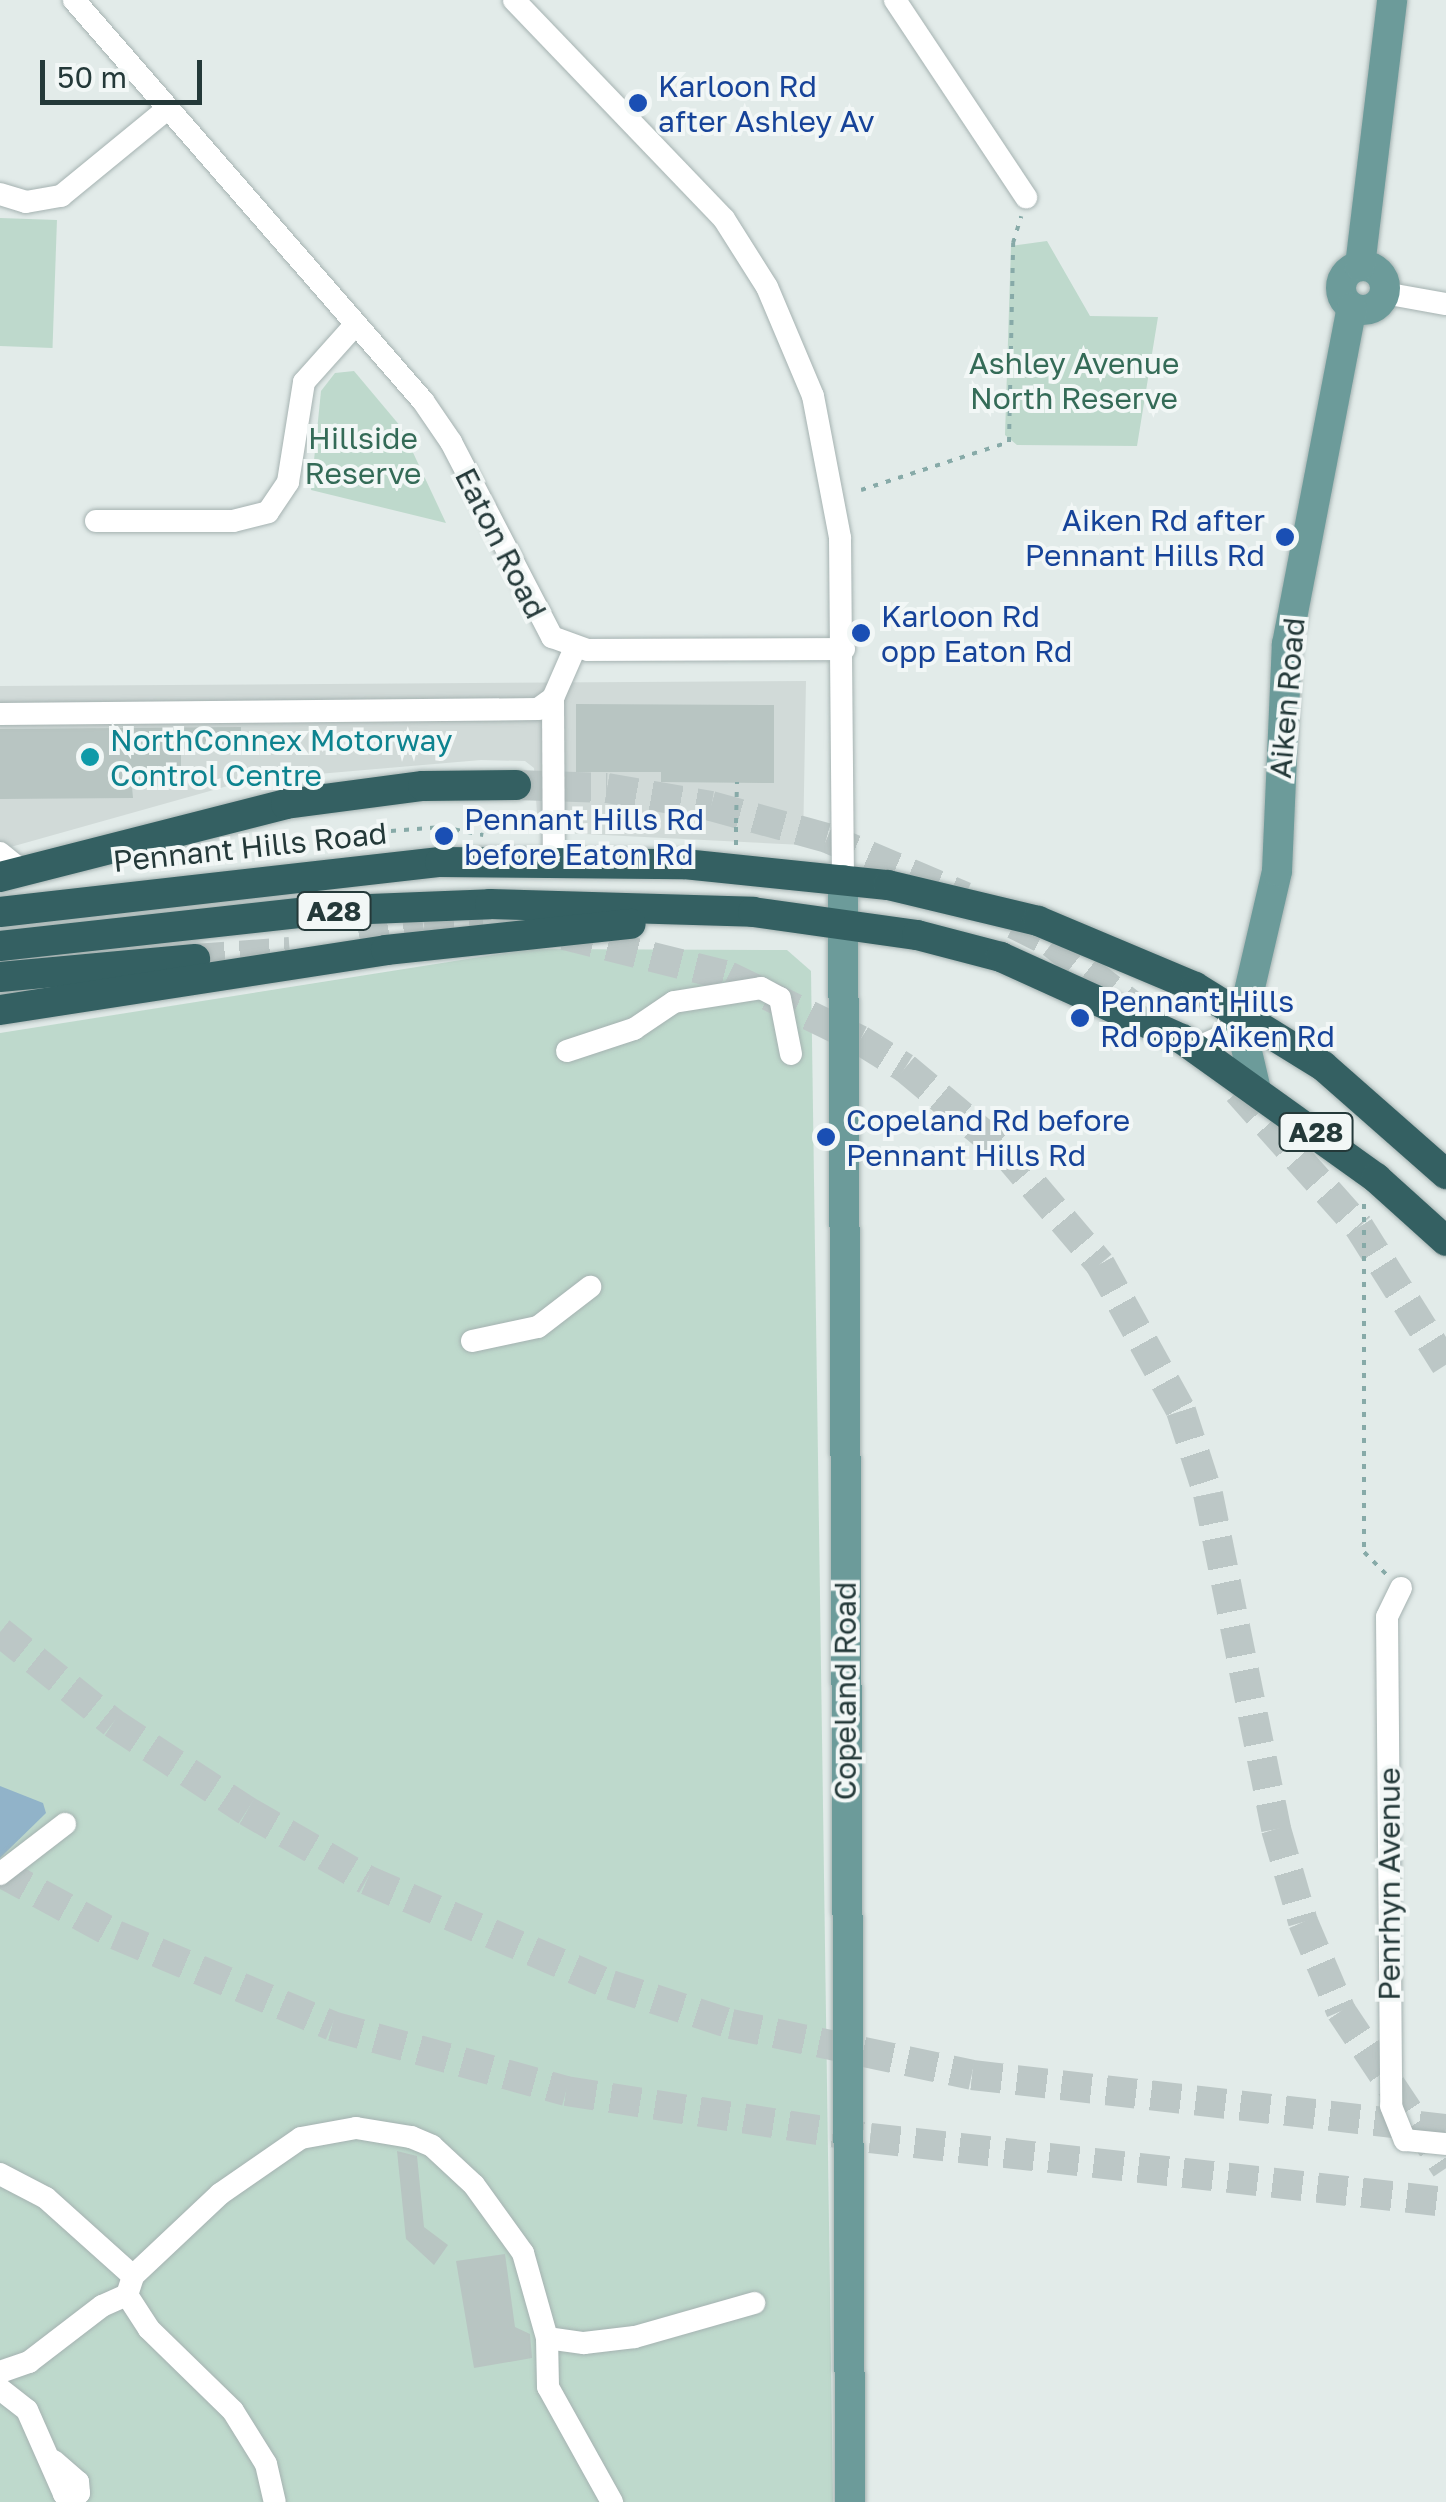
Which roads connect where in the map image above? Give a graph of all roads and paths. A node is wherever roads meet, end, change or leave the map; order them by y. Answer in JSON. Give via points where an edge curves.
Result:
{"nodes":[{"id":1,"x":74,"y":0,"type":"edge"},
{"id":2,"x":514,"y":0,"type":"edge"},
{"id":3,"x":895,"y":0,"type":"edge"},
{"id":4,"x":1392,"y":0,"type":"edge"},
{"id":5,"x":166,"y":110,"type":"junction"},
{"id":6,"x":0,"y":194,"type":"edge"},
{"id":7,"x":1026,"y":196,"type":"joint"},
{"id":8,"x":1360,"y":266,"type":"junction"},
{"id":9,"x":1384,"y":293,"type":"junction"},
{"id":10,"x":1446,"y":304,"type":"edge"},
{"id":11,"x":1352,"y":308,"type":"junction"},
{"id":12,"x":354,"y":326,"type":"junction"},
{"id":13,"x":861,"y":490,"type":"dead end"},
{"id":14,"x":96,"y":522,"type":"dead end"},
{"id":15,"x":574,"y":648,"type":"junction"},
{"id":16,"x":844,"y":649,"type":"junction"},
{"id":17,"x":553,"y":698,"type":"junction"},
{"id":18,"x":0,"y":714,"type":"edge"},
{"id":19,"x":737,"y":782,"type":"dead end"},
{"id":20,"x":516,"y":785,"type":"tunnel mouth"},
{"id":21,"x":736,"y":845,"type":"dead end"},
{"id":22,"x":0,"y":853,"type":"edge"},
{"id":23,"x":554,"y":862,"type":"junction"},
{"id":24,"x":33,"y":869,"type":"junction"},
{"id":25,"x":0,"y":877,"type":"edge"},
{"id":26,"x":843,"y":880,"type":"junction"},
{"id":27,"x":0,"y":912,"type":"edge"},
{"id":28,"x":753,"y":912,"type":"junction"},
{"id":29,"x":843,"y":924,"type":"junction"},
{"id":30,"x":0,"y":946,"type":"edge"},
{"id":31,"x":196,"y":958,"type":"tunnel mouth"},
{"id":32,"x":0,"y":977,"type":"edge"},
{"id":33,"x":0,"y":1010,"type":"edge"},
{"id":34,"x":1243,"y":1013,"type":"junction"},
{"id":35,"x":1196,"y":1048,"type":"junction"},
{"id":36,"x":567,"y":1051,"type":"dead end"},
{"id":37,"x":791,"y":1054,"type":"dead end"},
{"id":38,"x":1255,"y":1086,"type":"junction"},
{"id":39,"x":1446,"y":1174,"type":"edge"},
{"id":40,"x":1364,"y":1200,"type":"dead end"},
{"id":41,"x":1446,"y":1241,"type":"edge"},
{"id":42,"x":590,"y":1287,"type":"dead end"},
{"id":43,"x":472,"y":1341,"type":"dead end"},
{"id":44,"x":1402,"y":1588,"type":"joint"},
{"id":45,"x":65,"y":1824,"type":"dead end"},
{"id":46,"x":0,"y":1874,"type":"edge"},
{"id":47,"x":1446,"y":2144,"type":"edge"},
{"id":48,"x":0,"y":2174,"type":"edge"},
{"id":49,"x":130,"y":2286,"type":"junction"},
{"id":50,"x":754,"y":2303,"type":"dead end"},
{"id":51,"x":547,"y":2338,"type":"junction"},
{"id":52,"x":0,"y":2372,"type":"edge"},
{"id":53,"x":0,"y":2389,"type":"edge"},
{"id":54,"x":54,"y":2461,"type":"dead end"},
{"id":55,"x":275,"y":2502,"type":"edge"},
{"id":56,"x":612,"y":2502,"type":"edge"},
{"id":57,"x":850,"y":2502,"type":"edge"}],
"edges":[{"from":1,"to":5,"type":"street","name":"Eaton Road"},
{"from":2,"to":16,"type":"street","via":[[694,182],[767,287],[826,444]]},
{"from":3,"to":7,"type":"street"},
{"from":4,"to":8,"type":"main road"},
{"from":5,"to":6,"type":"street","via":[[61,196],[26,202]]},
{"from":5,"to":12,"type":"street","name":"Eaton Road"},
{"from":7,"to":13,"type":"path","via":[[1014,243],[1009,442]]},
{"from":8,"to":9,"type":"main road","via":[[1379,273]]},
{"from":8,"to":11,"type":"main road","via":[[1341,284]]},
{"from":9,"to":10,"type":"street"},
{"from":9,"to":11,"type":"main road","via":[[1372,308]]},
{"from":11,"to":34,"type":"main road","name":"Aiken Road","via":[[1287,644],[1277,871]]},
{"from":12,"to":14,"type":"street","via":[[304,382],[288,482],[268,512],[233,521]]},
{"from":12,"to":15,"type":"street","name":"Eaton Road","via":[[452,442],[536,617],[552,637]]},
{"from":15,"to":16,"type":"street"},
{"from":15,"to":17,"type":"street"},
{"from":16,"to":26,"type":"street"},
{"from":17,"to":18,"type":"street","via":[[538,710]]},
{"from":17,"to":23,"type":"street"},
{"from":19,"to":21,"type":"path","bridge":true},
{"from":20,"to":24,"type":"highway","via":[[423,786],[286,804]]},
{"from":22,"to":24,"type":"street"},
{"from":23,"to":26,"type":"highway","name":"Pennant Hills Road","number":"A28","via":[[684,864]]},
{"from":23,"to":27,"type":"highway","name":"Pennant Hills Road","number":"A28","via":[[316,872]]},
{"from":24,"to":25,"type":"highway"},
{"from":26,"to":29,"type":"main road","name":"Copeland Road"},
{"from":26,"to":34,"type":"highway","name":"Pennant Hills Road","number":"A28","via":[[950,897],[1038,921]]},
{"from":28,"to":29,"type":"highway","number":"A28"},
{"from":28,"to":30,"type":"highway","number":"A28","via":[[414,907]]},
{"from":28,"to":33,"type":"highway","via":[[513,933]]},
{"from":29,"to":35,"type":"highway","number":"A28","via":[[1001,957],[1090,992]]},
{"from":29,"to":57,"type":"main road","name":"Copeland Road"},
{"from":31,"to":32,"type":"highway"},
{"from":34,"to":35,"type":"street","via":[[1230,1033]]},
{"from":34,"to":38,"type":"main road","name":"Aiken Road","via":[[1243,1048]]},
{"from":34,"to":39,"type":"highway","name":"Pennant Hills Road","number":"A28","via":[[1347,1085]]},
{"from":35,"to":38,"type":"highway","number":"A28"},
{"from":36,"to":37,"type":"street","via":[[634,1029],[674,1002],[761,988],[780,998]]},
{"from":38,"to":41,"type":"highway","number":"A28"},
{"from":40,"to":44,"type":"path","via":[[1364,1552]]},
{"from":42,"to":43,"type":"street","via":[[538,1326]]},
{"from":44,"to":47,"type":"street","name":"Penrhyn Avenue","via":[[1387,1617],[1391,2106],[1406,2140]]},
{"from":45,"to":46,"type":"street"},
{"from":48,"to":49,"type":"street","via":[[46,2198]]},
{"from":49,"to":51,"type":"street","via":[[220,2194],[301,2138],[377,2129],[432,2146],[502,2216],[523,2253]]},
{"from":49,"to":52,"type":"street","via":[[30,2362]]},
{"from":49,"to":55,"type":"street","via":[[149,2329],[233,2411],[266,2464]]},
{"from":50,"to":51,"type":"street","via":[[635,2338]]},
{"from":51,"to":56,"type":"street","via":[[548,2387]]},
{"from":53,"to":54,"type":"street","via":[[27,2410]]}]}
